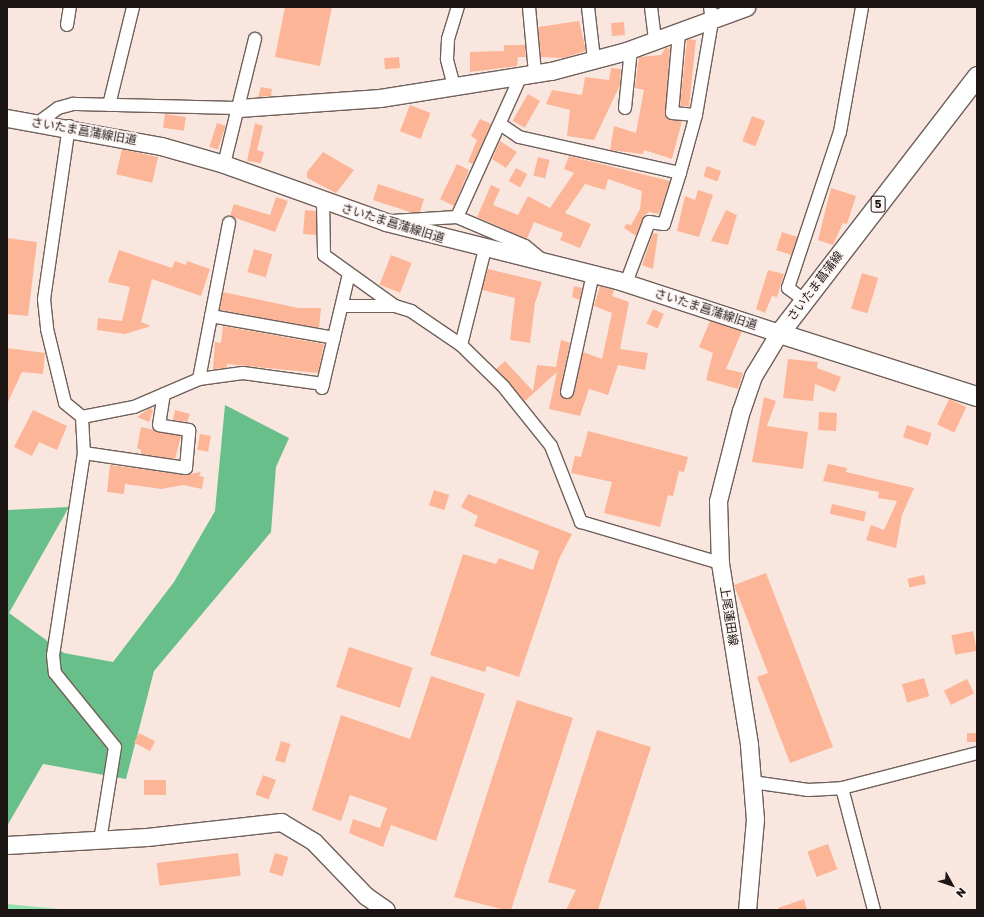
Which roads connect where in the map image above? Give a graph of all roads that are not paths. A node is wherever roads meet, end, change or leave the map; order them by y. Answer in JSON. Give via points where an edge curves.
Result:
{"nodes":[{"id":1,"x":70,"y":7,"type":"edge"},
{"id":2,"x":133,"y":7,"type":"edge"},
{"id":3,"x":458,"y":7,"type":"edge"},
{"id":4,"x":529,"y":7,"type":"edge"},
{"id":5,"x":588,"y":7,"type":"edge"},
{"id":6,"x":651,"y":7,"type":"edge"},
{"id":7,"x":746,"y":7,"type":"edge"},
{"id":8,"x":862,"y":7,"type":"edge"},
{"id":9,"x":711,"y":14,"type":"edge"},
{"id":10,"x":67,"y":25,"type":"dead end"},
{"id":11,"x":680,"y":33,"type":"junction"},
{"id":12,"x":255,"y":39,"type":"dead end"},
{"id":13,"x":655,"y":41,"type":"junction"},
{"id":14,"x":631,"y":49,"type":"junction"},
{"id":15,"x":594,"y":59,"type":"junction"},
{"id":16,"x":528,"y":75,"type":"junction"},
{"id":17,"x":977,"y":76,"type":"edge"},
{"id":18,"x":454,"y":86,"type":"junction"},
{"id":19,"x":109,"y":105,"type":"junction"},
{"id":20,"x":240,"y":108,"type":"junction"},
{"id":21,"x":625,"y":108,"type":"dead end"},
{"id":22,"x":696,"y":115,"type":"junction"},
{"id":23,"x":7,"y":118,"type":"edge"},
{"id":24,"x":38,"y":122,"type":"junction"},
{"id":25,"x":500,"y":124,"type":"junction"},
{"id":26,"x":69,"y":126,"type":"junction"},
{"id":27,"x":224,"y":164,"type":"junction"},
{"id":28,"x":680,"y":173,"type":"junction"},
{"id":29,"x":323,"y":201,"type":"junction"},
{"id":30,"x":457,"y":217,"type":"junction"},
{"id":31,"x":386,"y":222,"type":"junction"},
{"id":32,"x":229,"y":223,"type":"dead end"},
{"id":33,"x":485,"y":249,"type":"junction"},
{"id":34,"x":544,"y":262,"type":"junction"},
{"id":35,"x":349,"y":274,"type":"junction"},
{"id":36,"x":593,"y":274,"type":"junction"},
{"id":37,"x":626,"y":283,"type":"junction"},
{"id":38,"x":804,"y":300,"type":"junction"},
{"id":39,"x":342,"y":306,"type":"junction"},
{"id":40,"x":395,"y":306,"type":"junction"},
{"id":41,"x":211,"y":316,"type":"junction"},
{"id":42,"x":780,"y":333,"type":"junction"},
{"id":43,"x":334,"y":338,"type":"junction"},
{"id":44,"x":461,"y":345,"type":"junction"},
{"id":45,"x":199,"y":379,"type":"junction"},
{"id":46,"x":567,"y":392,"type":"dead end"},
{"id":47,"x":164,"y":394,"type":"junction"},
{"id":48,"x":977,"y":396,"type":"edge"},
{"id":49,"x":82,"y":417,"type":"junction"},
{"id":50,"x":84,"y":453,"type":"junction"},
{"id":51,"x":720,"y":563,"type":"junction"},
{"id":52,"x":977,"y":753,"type":"edge"},
{"id":53,"x":752,"y":782,"type":"junction"},
{"id":54,"x":842,"y":788,"type":"junction"},
{"id":55,"x":100,"y":841,"type":"junction"},
{"id":56,"x":7,"y":845,"type":"edge"},
{"id":57,"x":386,"y":910,"type":"edge"},
{"id":58,"x":747,"y":910,"type":"edge"},
{"id":59,"x":874,"y":910,"type":"edge"}],
"edges":[{"from":1,"to":10,"type":"street"},
{"from":2,"to":19,"type":"street"},
{"from":3,"to":18,"type":"street","via":[[448,39]]},
{"from":4,"to":16,"type":"street"},
{"from":5,"to":15,"type":"street"},
{"from":6,"to":13,"type":"street"},
{"from":7,"to":9,"type":"street"},
{"from":8,"to":38,"type":"street","via":[[840,132],[788,288]]},
{"from":9,"to":11,"type":"street"},
{"from":9,"to":22,"type":"street"},
{"from":11,"to":13,"type":"street"},
{"from":11,"to":22,"type":"street","via":[[672,113]]},
{"from":12,"to":20,"type":"street"},
{"from":13,"to":14,"type":"street"},
{"from":14,"to":15,"type":"street"},
{"from":14,"to":21,"type":"street"},
{"from":15,"to":16,"type":"street"},
{"from":16,"to":18,"type":"street"},
{"from":16,"to":25,"type":"street"},
{"from":17,"to":38,"type":"main road","name":"さいたま菖蒲線","number":"5"},
{"from":18,"to":20,"type":"street","via":[[380,98]]},
{"from":19,"to":20,"type":"street"},
{"from":19,"to":24,"type":"street","via":[[73,104],[58,108]]},
{"from":20,"to":27,"type":"street"},
{"from":22,"to":28,"type":"street"},
{"from":23,"to":24,"type":"street","name":"さいたま菖蒲線旧道"},
{"from":24,"to":26,"type":"street","name":"さいたま菖蒲線旧道"},
{"from":25,"to":28,"type":"street","via":[[519,137]]},
{"from":25,"to":30,"type":"street"},
{"from":26,"to":27,"type":"street","name":"さいたま菖蒲線旧道"},
{"from":26,"to":49,"type":"street","via":[[44,299],[65,404]]},
{"from":27,"to":29,"type":"street","name":"さいたま菖蒲線旧道"},
{"from":28,"to":37,"type":"street","via":[[664,224],[649,222]]},
{"from":29,"to":31,"type":"street","name":"さいたま菖蒲線旧道"},
{"from":29,"to":35,"type":"street","via":[[324,255]]},
{"from":30,"to":31,"type":"street"},
{"from":30,"to":34,"type":"street","via":[[525,246]]},
{"from":31,"to":33,"type":"street","name":"さいたま菖蒲線旧道"},
{"from":32,"to":41,"type":"street"},
{"from":33,"to":34,"type":"street","name":"さいたま菖蒲線旧道"},
{"from":33,"to":44,"type":"street"},
{"from":34,"to":36,"type":"street","name":"さいたま菖蒲線旧道"},
{"from":35,"to":39,"type":"street"},
{"from":35,"to":40,"type":"street"},
{"from":36,"to":37,"type":"street","name":"さいたま菖蒲線旧道"},
{"from":36,"to":46,"type":"street"},
{"from":37,"to":42,"type":"street","name":"さいたま菖蒲線旧道"},
{"from":38,"to":42,"type":"main road","name":"さいたま菖蒲線","number":"5"},
{"from":39,"to":40,"type":"street"},
{"from":39,"to":43,"type":"street"},
{"from":40,"to":44,"type":"street","via":[[411,311]]},
{"from":41,"to":43,"type":"street"},
{"from":41,"to":45,"type":"street"},
{"from":42,"to":48,"type":"main road","name":"さいたま菖蒲線"},
{"from":42,"to":51,"type":"street","name":"上尾蓮田線","via":[[753,376],[733,435],[718,501]]},
{"from":43,"to":45,"type":"street","via":[[322,386],[243,374]]},
{"from":44,"to":51,"type":"street","via":[[502,386],[551,446],[582,522]]},
{"from":45,"to":47,"type":"street"},
{"from":47,"to":49,"type":"street","via":[[134,407]]},
{"from":47,"to":50,"type":"street","via":[[159,425],[190,430],[186,468]]},
{"from":49,"to":50,"type":"street"},
{"from":50,"to":55,"type":"street","via":[[53,655],[55,672],[115,747]]},
{"from":51,"to":53,"type":"street","name":"上尾蓮田線"},
{"from":52,"to":54,"type":"street"},
{"from":53,"to":54,"type":"street","via":[[808,790]]},
{"from":53,"to":58,"type":"street","name":"上尾蓮田線","via":[[754,819]]},
{"from":54,"to":59,"type":"street"},
{"from":55,"to":56,"type":"street"},
{"from":55,"to":57,"type":"street","via":[[281,822],[314,842],[366,896]]}]}
